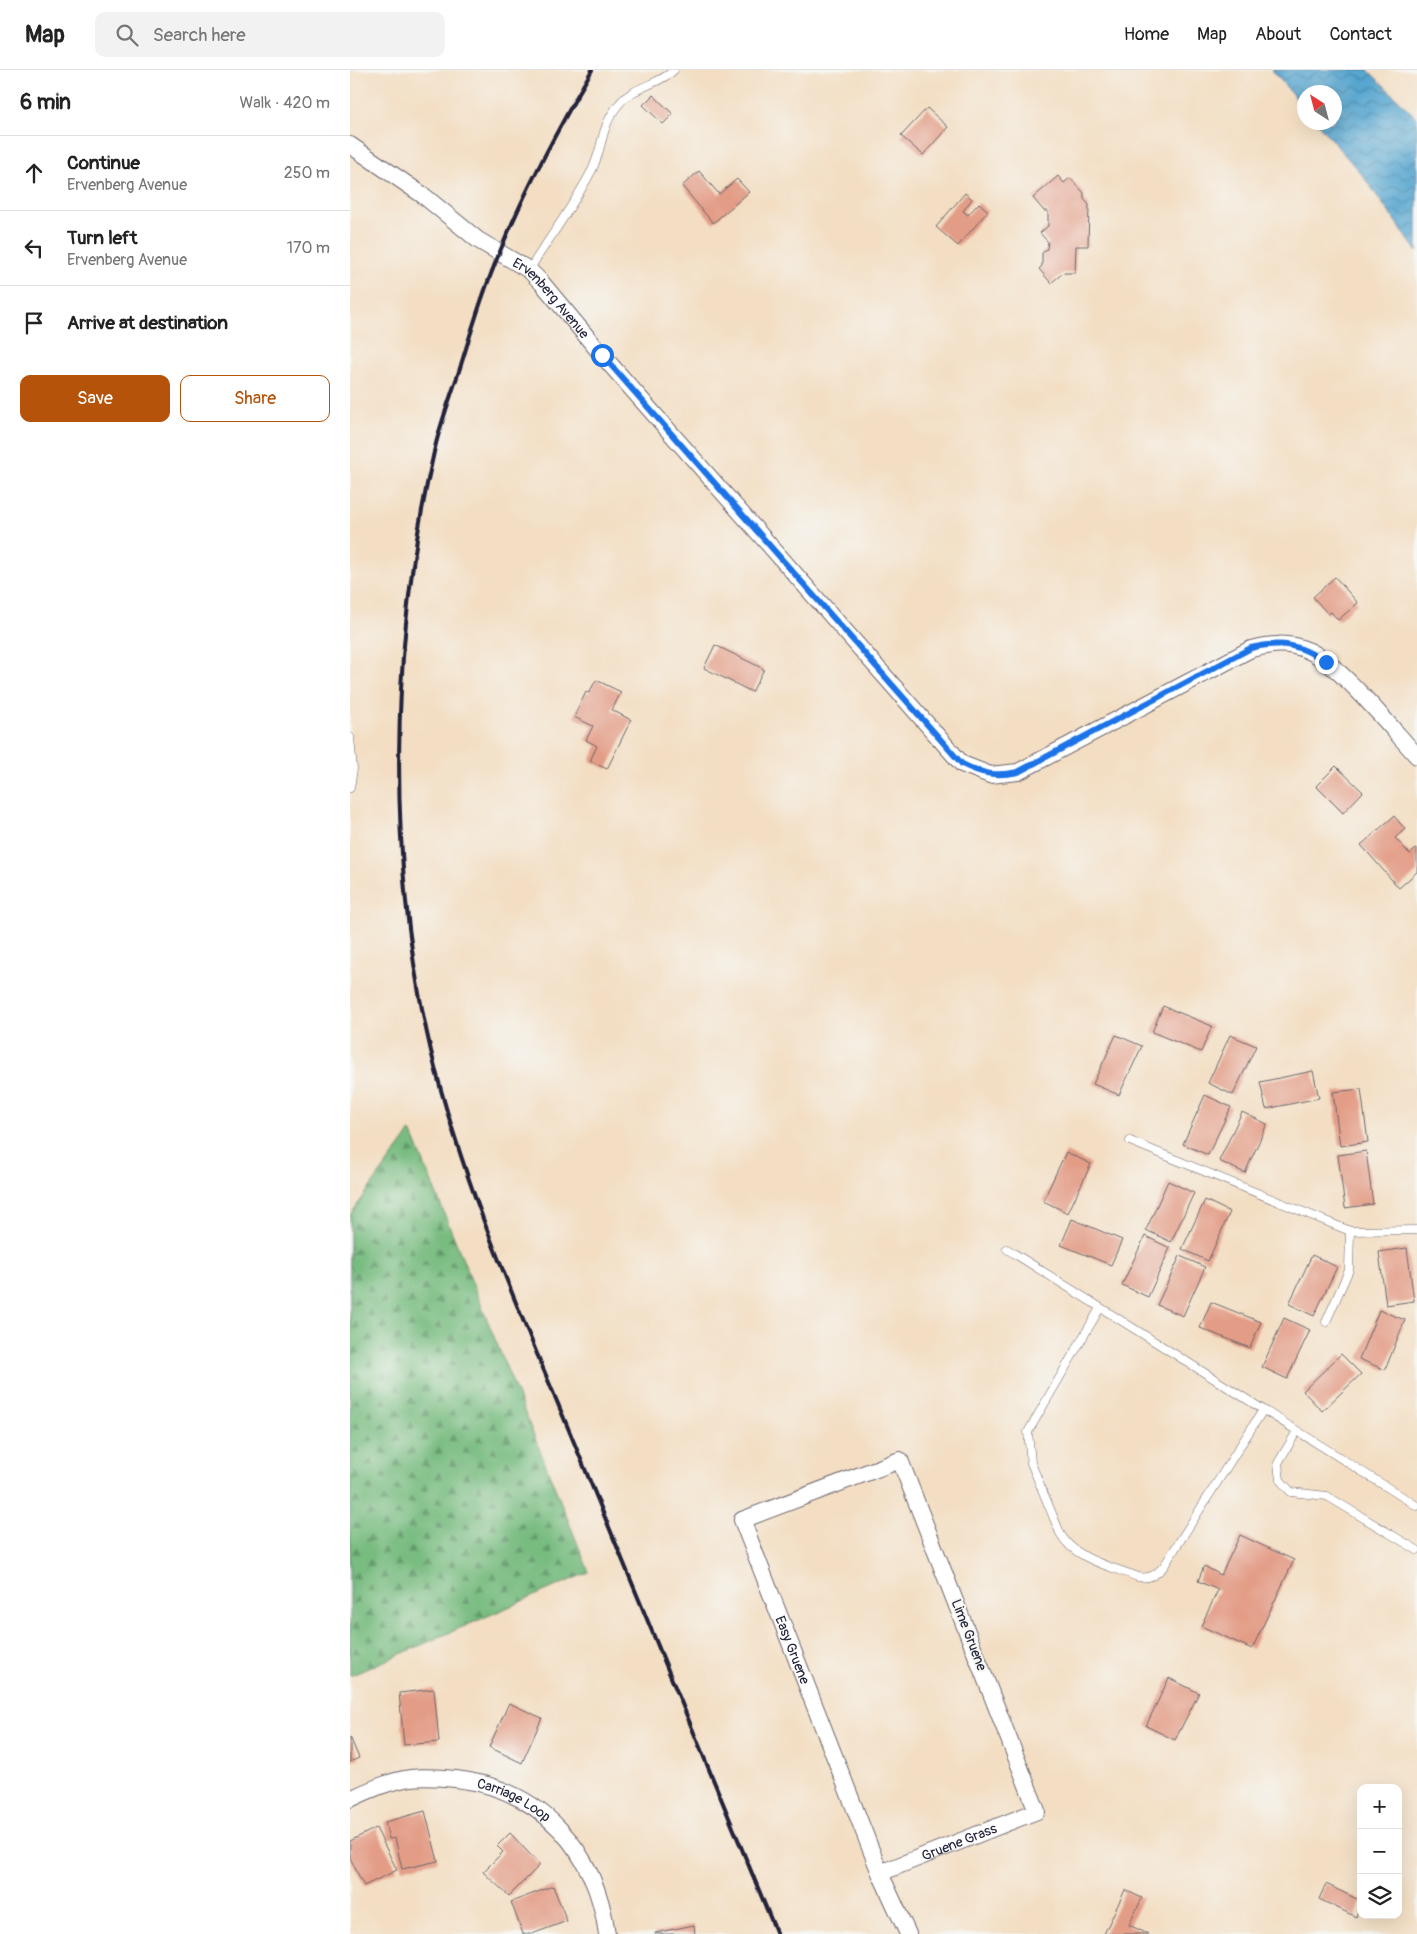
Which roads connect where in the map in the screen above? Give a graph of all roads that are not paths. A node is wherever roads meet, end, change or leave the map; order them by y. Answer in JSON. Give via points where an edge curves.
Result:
{"nodes":[{"id":1,"x":674,"y":70,"type":"edge"},
{"id":2,"x":350,"y":145,"type":"edge"},
{"id":3,"x":529,"y":270,"type":"junction"},
{"id":4,"x":350,"y":737,"type":"edge"},
{"id":5,"x":1417,"y":756,"type":"edge"},
{"id":6,"x":350,"y":788,"type":"edge"},
{"id":7,"x":1130,"y":1141,"type":"dead end"},
{"id":8,"x":1417,"y":1230,"type":"edge"},
{"id":9,"x":1350,"y":1231,"type":"junction"},
{"id":10,"x":1006,"y":1249,"type":"dead end"},
{"id":11,"x":1100,"y":1308,"type":"junction"},
{"id":12,"x":1326,"y":1322,"type":"dead end"},
{"id":13,"x":1263,"y":1410,"type":"junction"},
{"id":14,"x":1297,"y":1431,"type":"junction"},
{"id":15,"x":900,"y":1460,"type":"joint"},
{"id":16,"x":1417,"y":1506,"type":"edge"},
{"id":17,"x":1417,"y":1550,"type":"edge"},
{"id":18,"x":350,"y":1799,"type":"edge"},
{"id":19,"x":1037,"y":1811,"type":"joint"},
{"id":20,"x":880,"y":1873,"type":"junction"},
{"id":21,"x":607,"y":1934,"type":"edge"},
{"id":22,"x":908,"y":1934,"type":"edge"}],
"edges":[{"from":1,"to":3,"type":"lane","via":[[667,77],[643,87],[616,108],[606,122],[592,168]]},
{"from":2,"to":3,"type":"street","name":"Ervenberg Avenue","via":[[424,196],[478,240]]},
{"from":3,"to":5,"type":"street","name":"Ervenberg Avenue","via":[[962,764],[990,775],[1018,772],[1251,648],[1271,644],[1308,650],[1326,662]]},
{"from":4,"to":6,"type":"lane","via":[[353,769]]},
{"from":7,"to":9,"type":"lane"},
{"from":8,"to":9,"type":"lane"},
{"from":9,"to":12,"type":"lane","via":[[1349,1270]]},
{"from":10,"to":11,"type":"lane"},
{"from":11,"to":13,"type":"lane"},
{"from":11,"to":13,"type":"lane","via":[[1028,1432],[1031,1463],[1045,1498],[1064,1541],[1076,1551],[1138,1578],[1146,1579],[1157,1574]]},
{"from":13,"to":14,"type":"lane"},
{"from":14,"to":16,"type":"lane"},
{"from":14,"to":17,"type":"lane","via":[[1278,1464],[1280,1480],[1291,1492],[1327,1496]]},
{"from":15,"to":19,"type":"street","name":"Lime Gruene"},
{"from":15,"to":20,"type":"street","name":"Easy Gruene","via":[[742,1520]]},
{"from":18,"to":21,"type":"street","name":"Carriage Loop","via":[[386,1784],[421,1778],[486,1784],[513,1795],[536,1808],[572,1843],[596,1886]]},
{"from":19,"to":20,"type":"street","name":"Gruene Grass"},
{"from":20,"to":22,"type":"street","name":"Easy Gruene"}]}
